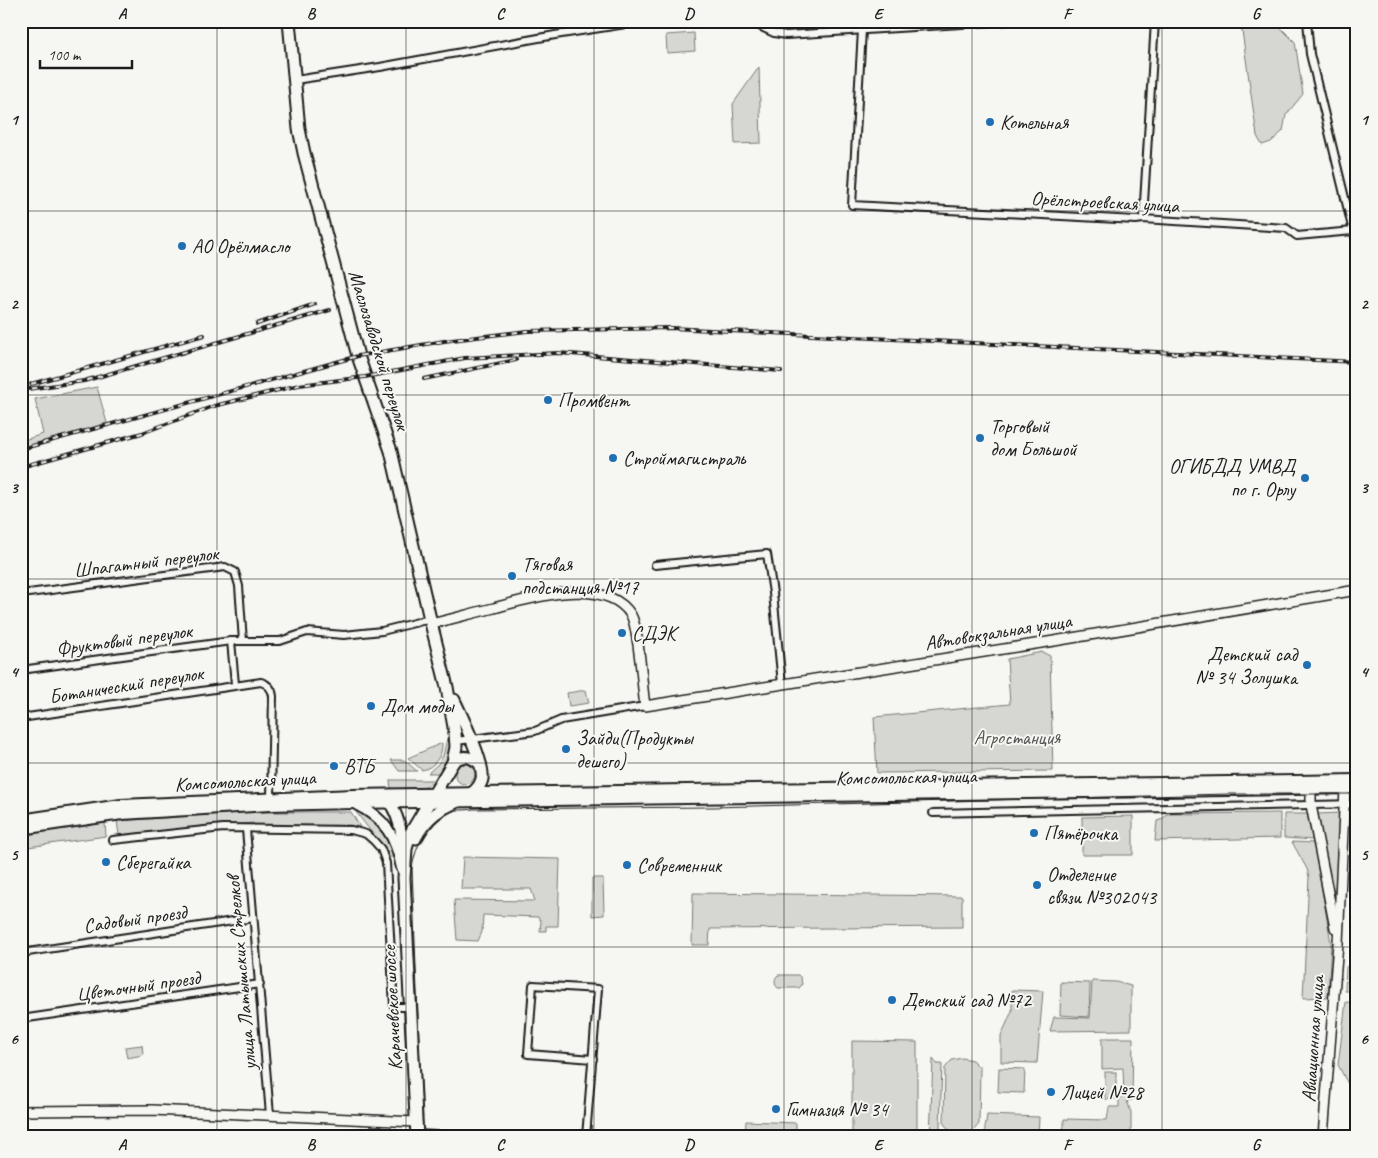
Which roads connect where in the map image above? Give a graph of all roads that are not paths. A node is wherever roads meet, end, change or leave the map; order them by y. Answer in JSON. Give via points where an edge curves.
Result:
{"nodes":[{"id":1,"x":289,"y":21,"type":"edge"},
{"id":2,"x":645,"y":21,"type":"edge"},
{"id":3,"x":749,"y":21,"type":"edge"},
{"id":4,"x":1009,"y":21,"type":"edge"},
{"id":5,"x":1156,"y":21,"type":"edge"},
{"id":6,"x":1307,"y":21,"type":"edge"},
{"id":7,"x":862,"y":30,"type":"junction"},
{"id":8,"x":295,"y":80,"type":"junction"},
{"id":9,"x":1143,"y":219,"type":"junction"},
{"id":10,"x":1353,"y":231,"type":"junction"},
{"id":11,"x":1357,"y":241,"type":"edge"},
{"id":12,"x":655,"y":566,"type":"dead end"},
{"id":13,"x":1357,"y":590,"type":"edge"},
{"id":14,"x":21,"y":594,"type":"edge"},
{"id":15,"x":431,"y":622,"type":"junction"},
{"id":16,"x":231,"y":641,"type":"junction"},
{"id":17,"x":243,"y":641,"type":"junction"},
{"id":18,"x":21,"y":670,"type":"edge"},
{"id":19,"x":235,"y":684,"type":"junction"},
{"id":20,"x":782,"y":684,"type":"junction"},
{"id":21,"x":447,"y":687,"type":"junction"},
{"id":22,"x":645,"y":706,"type":"junction"},
{"id":23,"x":21,"y":718,"type":"edge"},
{"id":24,"x":471,"y":740,"type":"junction"},
{"id":25,"x":456,"y":741,"type":"junction"},
{"id":26,"x":451,"y":767,"type":"junction"},
{"id":27,"x":481,"y":769,"type":"junction"},
{"id":28,"x":1357,"y":780,"type":"edge"},
{"id":29,"x":1313,"y":785,"type":"junction"},
{"id":30,"x":1345,"y":788,"type":"junction"},
{"id":31,"x":1357,"y":788,"type":"edge"},
{"id":32,"x":503,"y":792,"type":"junction"},
{"id":33,"x":472,"y":793,"type":"junction"},
{"id":34,"x":382,"y":795,"type":"junction"},
{"id":35,"x":452,"y":797,"type":"junction"},
{"id":36,"x":271,"y":798,"type":"junction"},
{"id":37,"x":431,"y":798,"type":"junction"},
{"id":38,"x":353,"y":803,"type":"junction"},
{"id":39,"x":390,"y":803,"type":"junction"},
{"id":40,"x":1344,"y":804,"type":"junction"},
{"id":41,"x":1357,"y":804,"type":"edge"},
{"id":42,"x":1311,"y":805,"type":"junction"},
{"id":43,"x":933,"y":813,"type":"dead end"},
{"id":44,"x":21,"y":820,"type":"edge"},
{"id":45,"x":21,"y":829,"type":"edge"},
{"id":46,"x":246,"y":829,"type":"junction"},
{"id":47,"x":114,"y":840,"type":"dead end"},
{"id":48,"x":404,"y":878,"type":"junction"},
{"id":49,"x":253,"y":918,"type":"junction"},
{"id":50,"x":1338,"y":943,"type":"junction"},
{"id":51,"x":21,"y":953,"type":"edge"},
{"id":52,"x":260,"y":984,"type":"junction"},
{"id":53,"x":411,"y":1007,"type":"junction"},
{"id":54,"x":21,"y":1019,"type":"edge"},
{"id":55,"x":593,"y":1059,"type":"junction"},
{"id":56,"x":21,"y":1110,"type":"edge"},
{"id":57,"x":270,"y":1114,"type":"junction"},
{"id":58,"x":416,"y":1122,"type":"junction"},
{"id":59,"x":417,"y":1136,"type":"edge"},
{"id":60,"x":456,"y":1137,"type":"edge"},
{"id":61,"x":586,"y":1137,"type":"edge"},
{"id":62,"x":1323,"y":1137,"type":"edge"}],
"edges":[{"from":1,"to":8,"type":"highway","name":"Маслозаводской переулок"},
{"from":2,"to":8,"type":"street"},
{"from":3,"to":7,"type":"street","via":[[786,35]]},
{"from":4,"to":7,"type":"street"},
{"from":5,"to":9,"type":"street"},
{"from":6,"to":10,"type":"street","via":[[1310,54]]},
{"from":7,"to":9,"type":"street","name":"Орёлстроевская улица","via":[[852,205]]},
{"from":8,"to":15,"type":"highway","name":"Маслозаводской переулок","via":[[304,153],[358,356],[391,450]]},
{"from":9,"to":10,"type":"street","name":"Орёлстроевская улица","via":[[1286,228],[1296,236]]},
{"from":10,"to":11,"type":"street"},
{"from":12,"to":20,"type":"street","via":[[767,554]]},
{"from":13,"to":20,"type":"street","name":"Автовокзальная улица"},
{"from":14,"to":17,"type":"street","name":"Шпагатный переулок","via":[[224,567],[235,572],[239,586]]},
{"from":15,"to":17,"type":"street","name":"Фруктовый переулок","via":[[344,635],[307,632],[280,642]]},
{"from":15,"to":21,"type":"highway","name":"Маслозаводской переулок"},
{"from":15,"to":22,"type":"street","via":[[552,595],[584,592],[610,599],[626,609],[634,624]]},
{"from":16,"to":17,"type":"street","name":"Фруктовый переулок"},
{"from":16,"to":18,"type":"street","name":"Фруктовый переулок"},
{"from":16,"to":19,"type":"street"},
{"from":19,"to":23,"type":"street","name":"Ботанический переулок"},
{"from":19,"to":36,"type":"street","name":"Ботанический переулок","via":[[261,682],[272,690]]},
{"from":20,"to":22,"type":"street","name":"Автовокзальная улица"},
{"from":21,"to":24,"type":"highway","name":"Маслозаводской переулок"},
{"from":21,"to":25,"type":"highway","name":"Маслозаводской переулок"},
{"from":22,"to":24,"type":"street","name":"Автовокзальная улица","via":[[561,720],[536,731]]},
{"from":24,"to":25,"type":"street","name":"Автовокзальная улица"},
{"from":24,"to":27,"type":"highway","name":"Маслозаводской переулок"},
{"from":25,"to":26,"type":"highway","name":"Маслозаводской переулок"},
{"from":26,"to":27,"type":"main road","via":[[457,758],[465,756]]},
{"from":26,"to":35,"type":"main road","via":[[447,785]]},
{"from":26,"to":37,"type":"highway"},
{"from":27,"to":32,"type":"main road","via":[[491,787]]},
{"from":27,"to":33,"type":"highway","via":[[480,784]]},
{"from":28,"to":29,"type":"main road","name":"Комсомольская улица"},
{"from":29,"to":30,"type":"main road","name":"Комсомольская улица"},
{"from":29,"to":32,"type":"main road","name":"Комсомольская улица"},
{"from":29,"to":35,"type":"main road","name":"Комсомольская улица"},
{"from":29,"to":42,"type":"street","name":"Авиационная улица"},
{"from":30,"to":31,"type":"main road","name":"Комсомольская улица"},
{"from":30,"to":40,"type":"street","name":"Авиационная улица"},
{"from":32,"to":33,"type":"main road","name":"Комсомольская улица"},
{"from":33,"to":35,"type":"highway","name":"Комсомольская улица"},
{"from":34,"to":36,"type":"main road","name":"Комсомольская улица"},
{"from":34,"to":37,"type":"main road","name":"Комсомольская улица"},
{"from":34,"to":39,"type":"main road"},
{"from":35,"to":37,"type":"main road","name":"Комсомольская улица"},
{"from":35,"to":48,"type":"highway","via":[[421,829],[412,847]]},
{"from":36,"to":44,"type":"main road","name":"Комсомольская улица","via":[[121,805]]},
{"from":37,"to":39,"type":"main road","name":"Комсомольская улица"},
{"from":37,"to":48,"type":"highway","via":[[410,834]]},
{"from":38,"to":39,"type":"main road","name":"Комсомольская улица"},
{"from":38,"to":45,"type":"main road","name":"Комсомольская улица","via":[[122,814]]},
{"from":38,"to":48,"type":"main road","via":[[375,815],[385,825],[398,849]]},
{"from":39,"to":48,"type":"main road","via":[[400,828]]},
{"from":40,"to":41,"type":"street"},
{"from":40,"to":42,"type":"street"},
{"from":40,"to":50,"type":"street","name":"Авиационная улица"},
{"from":42,"to":43,"type":"street"},
{"from":42,"to":50,"type":"street","name":"Авиационная улица"},
{"from":46,"to":47,"type":"street","via":[[223,828]]},
{"from":46,"to":49,"type":"street","name":"улица Латышских Стрелков"},
{"from":46,"to":53,"type":"street","via":[[351,830],[366,834],[374,841],[386,863],[394,1006]]},
{"from":48,"to":53,"type":"highway","name":"Карачевское шоссе"},
{"from":49,"to":51,"type":"street","name":"Садовый проезд"},
{"from":49,"to":52,"type":"street","name":"улица Латышских Стрелков"},
{"from":50,"to":62,"type":"street","name":"Авиационная улица"},
{"from":52,"to":54,"type":"street","name":"Цветочный проезд"},
{"from":52,"to":57,"type":"street","name":"улица Латышских Стрелков"},
{"from":53,"to":58,"type":"highway","name":"Карачевское шоссе"},
{"from":55,"to":55,"type":"street","via":[[598,989],[533,985],[528,1054]]},
{"from":55,"to":61,"type":"street"},
{"from":56,"to":57,"type":"street"},
{"from":57,"to":58,"type":"street"},
{"from":58,"to":59,"type":"highway","name":"Карачевское шоссе"},
{"from":59,"to":60,"type":"street"}]}
